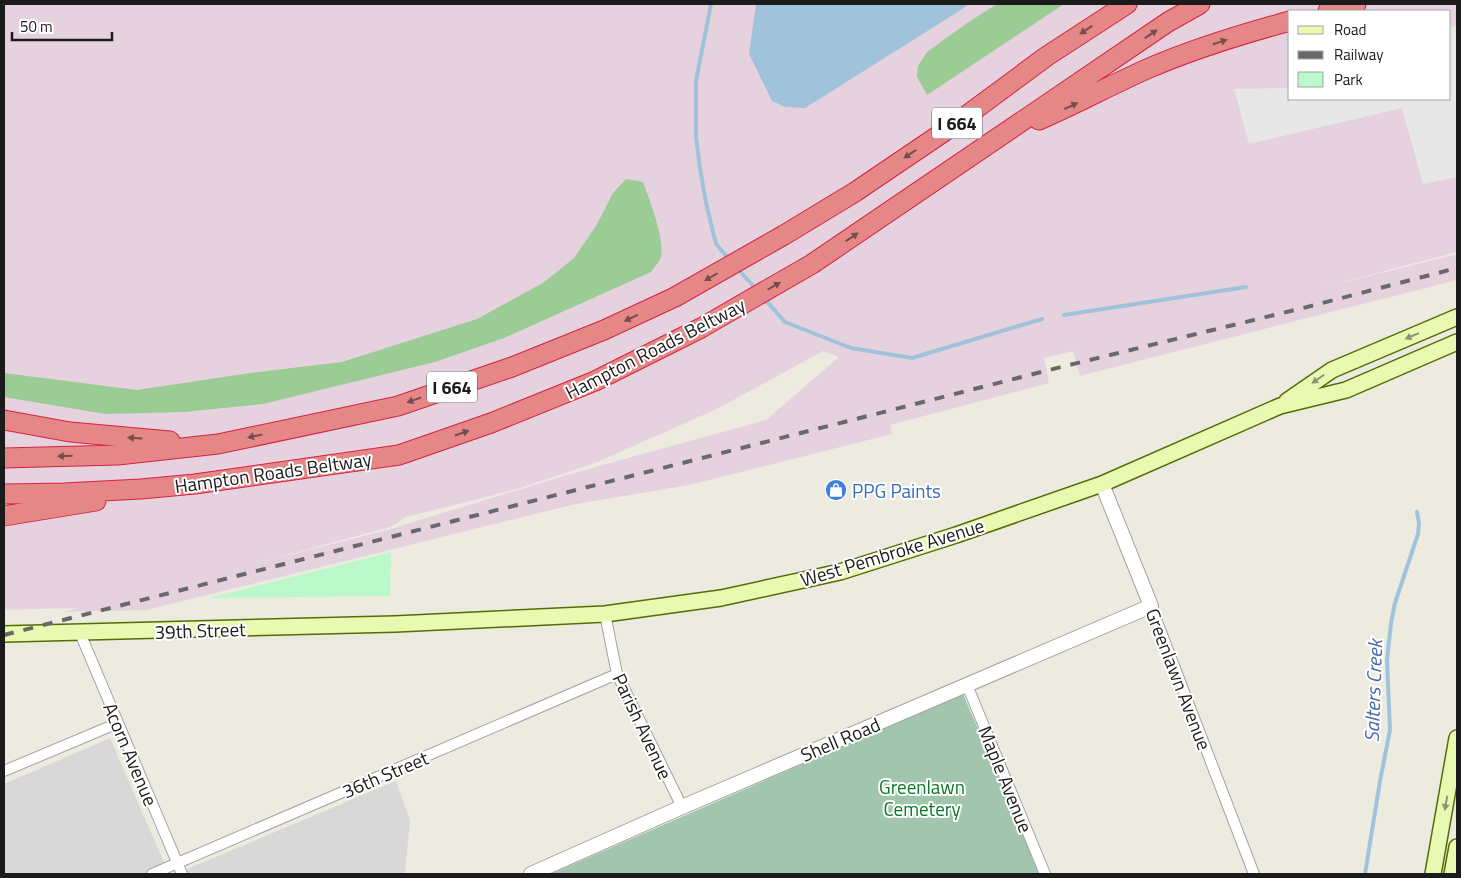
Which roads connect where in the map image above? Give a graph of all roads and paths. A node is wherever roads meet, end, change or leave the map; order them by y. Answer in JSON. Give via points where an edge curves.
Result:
{"nodes":[{"id":1,"x":1126,"y":4,"type":"edge"},
{"id":2,"x":1200,"y":4,"type":"edge"},
{"id":3,"x":1356,"y":4,"type":"edge"},
{"id":4,"x":1332,"y":10,"type":"edge"},
{"id":5,"x":1288,"y":22,"type":"edge"},
{"id":6,"x":995,"y":140,"type":"junction"},
{"id":7,"x":1457,"y":317,"type":"edge"},
{"id":8,"x":1457,"y":342,"type":"edge"},
{"id":9,"x":1280,"y":406,"type":"junction"},
{"id":10,"x":4,"y":420,"type":"edge"},
{"id":11,"x":218,"y":444,"type":"junction"},
{"id":12,"x":4,"y":458,"type":"edge"},
{"id":13,"x":195,"y":484,"type":"junction"},
{"id":14,"x":1102,"y":484,"type":"junction"},
{"id":15,"x":4,"y":494,"type":"edge"},
{"id":16,"x":4,"y":516,"type":"edge"},
{"id":17,"x":1152,"y":606,"type":"junction"},
{"id":18,"x":605,"y":614,"type":"junction"},
{"id":19,"x":396,"y":624,"type":"joint"},
{"id":20,"x":80,"y":633,"type":"junction"},
{"id":21,"x":4,"y":634,"type":"edge"},
{"id":22,"x":617,"y":674,"type":"junction"},
{"id":23,"x":967,"y":684,"type":"junction"},
{"id":24,"x":118,"y":723,"type":"junction"},
{"id":25,"x":1457,"y":738,"type":"edge"},
{"id":26,"x":4,"y":771,"type":"edge"},
{"id":27,"x":682,"y":807,"type":"junction"},
{"id":28,"x":1457,"y":847,"type":"edge"},
{"id":29,"x":178,"y":863,"type":"junction"},
{"id":30,"x":152,"y":874,"type":"edge"},
{"id":31,"x":182,"y":874,"type":"edge"},
{"id":32,"x":530,"y":874,"type":"edge"},
{"id":33,"x":1045,"y":874,"type":"edge"},
{"id":34,"x":1254,"y":874,"type":"edge"},
{"id":35,"x":1433,"y":874,"type":"edge"},
{"id":36,"x":1452,"y":874,"type":"edge"}],
"edges":[{"from":1,"to":11,"type":"highway","name":"Hampton Roads Beltway","number":"I 664","one_way":true,"via":[[854,192],[675,297],[512,367],[398,406]]},
{"from":6,"to":2,"type":"highway","name":"Hampton Roads Beltway","number":"I 664","one_way":true,"via":[[1168,22]]},
{"from":3,"to":4,"type":"highway"},
{"from":6,"to":5,"type":"highway","one_way":true,"via":[[1148,69]]},
{"from":13,"to":6,"type":"highway","name":"Hampton Roads Beltway","number":"I 664","one_way":true,"via":[[399,454],[491,423],[595,381],[701,328],[812,264]]},
{"from":7,"to":9,"type":"main road","name":"West Pembroke Avenue","one_way":true,"via":[[1332,370]]},
{"from":8,"to":9,"type":"main road","name":"West Pembroke Avenue","via":[[1346,390]]},
{"from":9,"to":14,"type":"main road","name":"West Pembroke Avenue"},
{"from":11,"to":10,"type":"highway","one_way":true,"via":[[90,434]]},
{"from":11,"to":12,"type":"highway","name":"Hampton Roads Beltway","number":"I 664","one_way":true,"via":[[118,455]]},
{"from":13,"to":15,"type":"highway","name":"Hampton Roads Beltway","number":"I 664"},
{"from":13,"to":16,"type":"highway"},
{"from":14,"to":17,"type":"street","name":"Greenlawn Avenue"},
{"from":14,"to":18,"type":"main road","name":"West Pembroke Avenue","via":[[840,572],[720,598]]},
{"from":17,"to":23,"type":"street","name":"Shell Road"},
{"from":17,"to":34,"type":"street","name":"Greenlawn Avenue"},
{"from":18,"to":19,"type":"main road","name":"West Pembroke Avenue"},
{"from":18,"to":22,"type":"street","name":"Parish Avenue"},
{"from":19,"to":20,"type":"main road","name":"39th Street"},
{"from":20,"to":21,"type":"main road","name":"39th Street"},
{"from":20,"to":24,"type":"street","name":"Acorn Avenue"},
{"from":22,"to":27,"type":"street","name":"Parish Avenue"},
{"from":22,"to":29,"type":"street","name":"36th Street"},
{"from":23,"to":27,"type":"street","name":"Shell Road"},
{"from":23,"to":33,"type":"street","name":"Maple Avenue"},
{"from":24,"to":26,"type":"street"},
{"from":24,"to":29,"type":"street","name":"Acorn Avenue"},
{"from":25,"to":35,"type":"main road","one_way":true},
{"from":27,"to":32,"type":"street","name":"Shell Road"},
{"from":28,"to":36,"type":"main road"},
{"from":29,"to":30,"type":"street","name":"36th Street"},
{"from":29,"to":31,"type":"street","name":"Acorn Avenue"}]}
